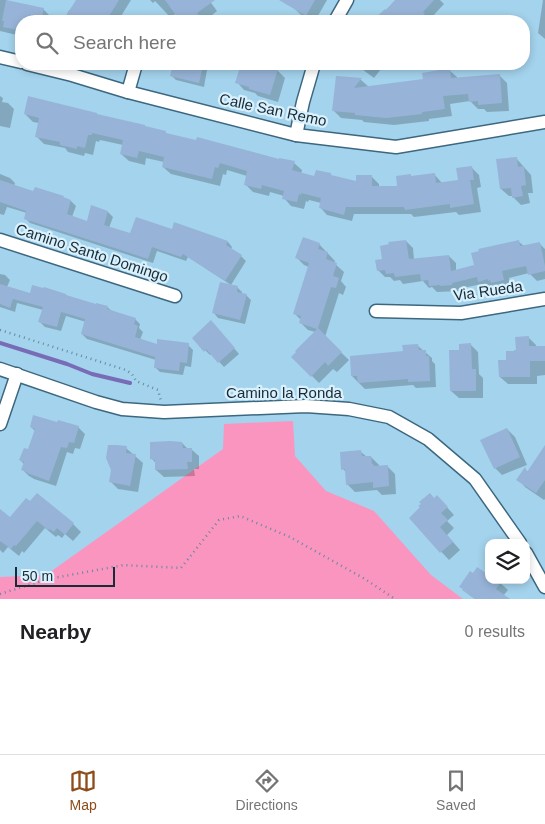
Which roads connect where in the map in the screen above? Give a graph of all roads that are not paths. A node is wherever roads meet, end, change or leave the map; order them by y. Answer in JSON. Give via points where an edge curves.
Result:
{"nodes":[{"id":1,"x":347,"y":0,"type":"edge"},
{"id":2,"x":338,"y":15,"type":"edge"},
{"id":3,"x":0,"y":57,"type":"edge"},
{"id":4,"x":15,"y":61,"type":"edge"},
{"id":5,"x":52,"y":70,"type":"edge"},
{"id":6,"x":134,"y":70,"type":"edge"},
{"id":7,"x":312,"y":70,"type":"edge"},
{"id":8,"x":128,"y":92,"type":"junction"},
{"id":9,"x":545,"y":122,"type":"edge"},
{"id":10,"x":296,"y":135,"type":"junction"},
{"id":11,"x":0,"y":240,"type":"edge"},
{"id":12,"x":175,"y":296,"type":"dead end"},
{"id":13,"x":545,"y":299,"type":"edge"},
{"id":14,"x":376,"y":311,"type":"dead end"},
{"id":15,"x":0,"y":369,"type":"edge"},
{"id":16,"x":17,"y":374,"type":"junction"},
{"id":17,"x":0,"y":424,"type":"edge"},
{"id":18,"x":517,"y":539,"type":"edge"},
{"id":19,"x":530,"y":560,"type":"edge"},
{"id":20,"x":545,"y":587,"type":"edge"}],
"edges":[{"from":1,"to":2,"type":"street"},
{"from":3,"to":4,"type":"street"},
{"from":5,"to":8,"type":"street","name":"Calle San Remo"},
{"from":6,"to":8,"type":"street"},
{"from":7,"to":10,"type":"street"},
{"from":8,"to":10,"type":"street","name":"Calle San Remo"},
{"from":9,"to":10,"type":"street","name":"Calle San Remo","via":[[396,148]]},
{"from":11,"to":12,"type":"street","name":"Camino Santo Domingo"},
{"from":13,"to":14,"type":"street","name":"Via Rueda","via":[[461,313]]},
{"from":15,"to":16,"type":"street","name":"Camino la Ronda"},
{"from":16,"to":17,"type":"street"},
{"from":16,"to":18,"type":"street","name":"Camino la Ronda","via":[[122,409],[164,412],[306,406],[349,409],[388,417],[428,439],[475,479]]},
{"from":19,"to":20,"type":"street"}]}
